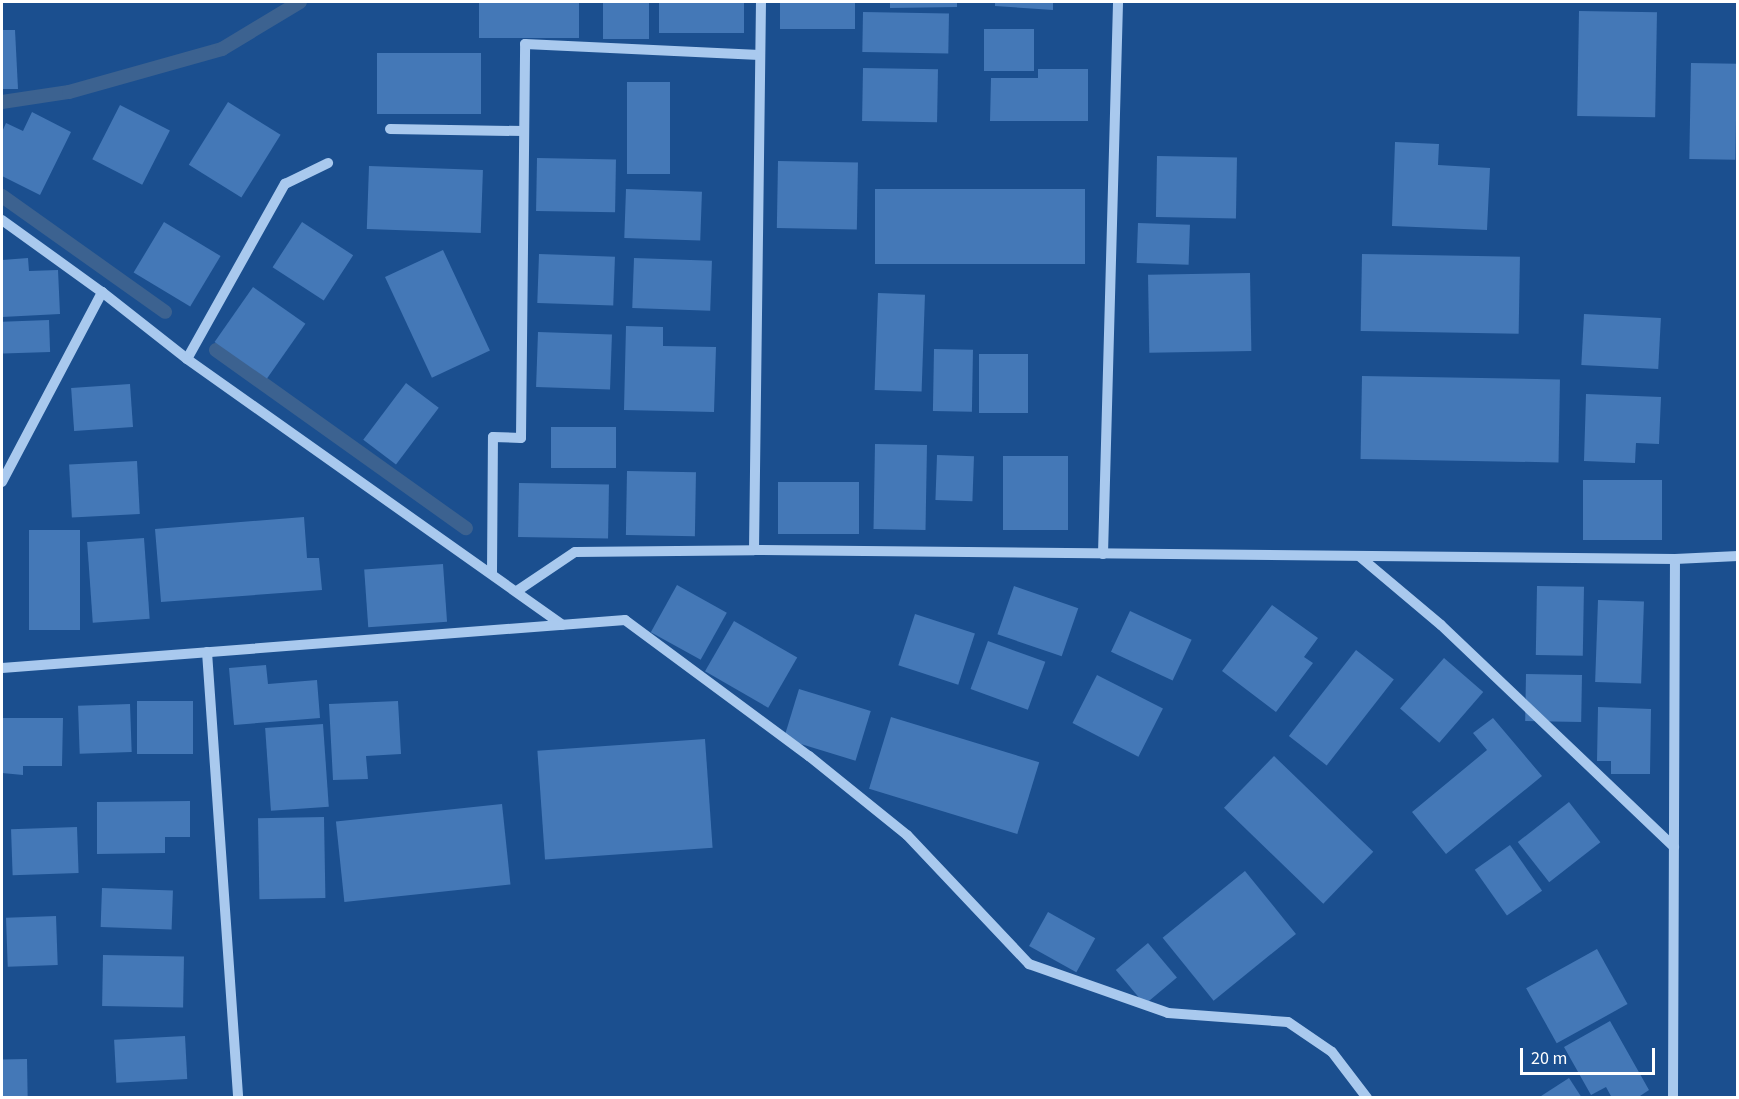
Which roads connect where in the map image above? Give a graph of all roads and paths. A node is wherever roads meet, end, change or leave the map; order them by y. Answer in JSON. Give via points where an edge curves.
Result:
{"nodes":[{"id":1,"x":760,"y":2,"type":"edge"},
{"id":2,"x":1118,"y":2,"type":"edge"},
{"id":3,"x":760,"y":55,"type":"junction"},
{"id":4,"x":390,"y":129,"type":"dead end"},
{"id":5,"x":524,"y":131,"type":"junction"},
{"id":6,"x":328,"y":163,"type":"dead end"},
{"id":7,"x":2,"y":220,"type":"edge"},
{"id":8,"x":102,"y":292,"type":"junction"},
{"id":9,"x":187,"y":359,"type":"junction"},
{"id":10,"x":2,"y":482,"type":"edge"},
{"id":11,"x":754,"y":550,"type":"junction"},
{"id":12,"x":1103,"y":554,"type":"junction"},
{"id":13,"x":1359,"y":556,"type":"junction"},
{"id":14,"x":1737,"y":556,"type":"edge"},
{"id":15,"x":1676,"y":559,"type":"junction"},
{"id":16,"x":492,"y":574,"type":"junction"},
{"id":17,"x":517,"y":591,"type":"junction"},
{"id":18,"x":562,"y":625,"type":"junction"},
{"id":19,"x":207,"y":652,"type":"junction"},
{"id":20,"x":2,"y":668,"type":"edge"},
{"id":21,"x":1674,"y":847,"type":"junction"},
{"id":22,"x":238,"y":1098,"type":"edge"},
{"id":23,"x":1367,"y":1098,"type":"edge"},
{"id":24,"x":1673,"y":1098,"type":"edge"}],
"edges":[{"from":1,"to":3,"type":"street"},
{"from":2,"to":12,"type":"street"},
{"from":3,"to":5,"type":"street","via":[[525,44]]},
{"from":3,"to":11,"type":"street"},
{"from":4,"to":5,"type":"street"},
{"from":5,"to":16,"type":"street","via":[[521,438],[493,437]]},
{"from":6,"to":9,"type":"street","via":[[285,184]]},
{"from":7,"to":8,"type":"street"},
{"from":8,"to":9,"type":"street"},
{"from":8,"to":10,"type":"street"},
{"from":9,"to":16,"type":"street"},
{"from":11,"to":12,"type":"street"},
{"from":11,"to":17,"type":"street","via":[[575,552]]},
{"from":12,"to":13,"type":"street"},
{"from":13,"to":15,"type":"street"},
{"from":13,"to":21,"type":"street","via":[[1442,625]]},
{"from":14,"to":15,"type":"street"},
{"from":15,"to":21,"type":"street"},
{"from":16,"to":17,"type":"street"},
{"from":17,"to":18,"type":"street"},
{"from":18,"to":19,"type":"street"},
{"from":18,"to":23,"type":"street","via":[[625,620],[809,756],[907,835],[1029,964],[1168,1013],[1288,1022],[1332,1052]]},
{"from":19,"to":20,"type":"street"},
{"from":19,"to":22,"type":"street"},
{"from":21,"to":24,"type":"street"}]}
